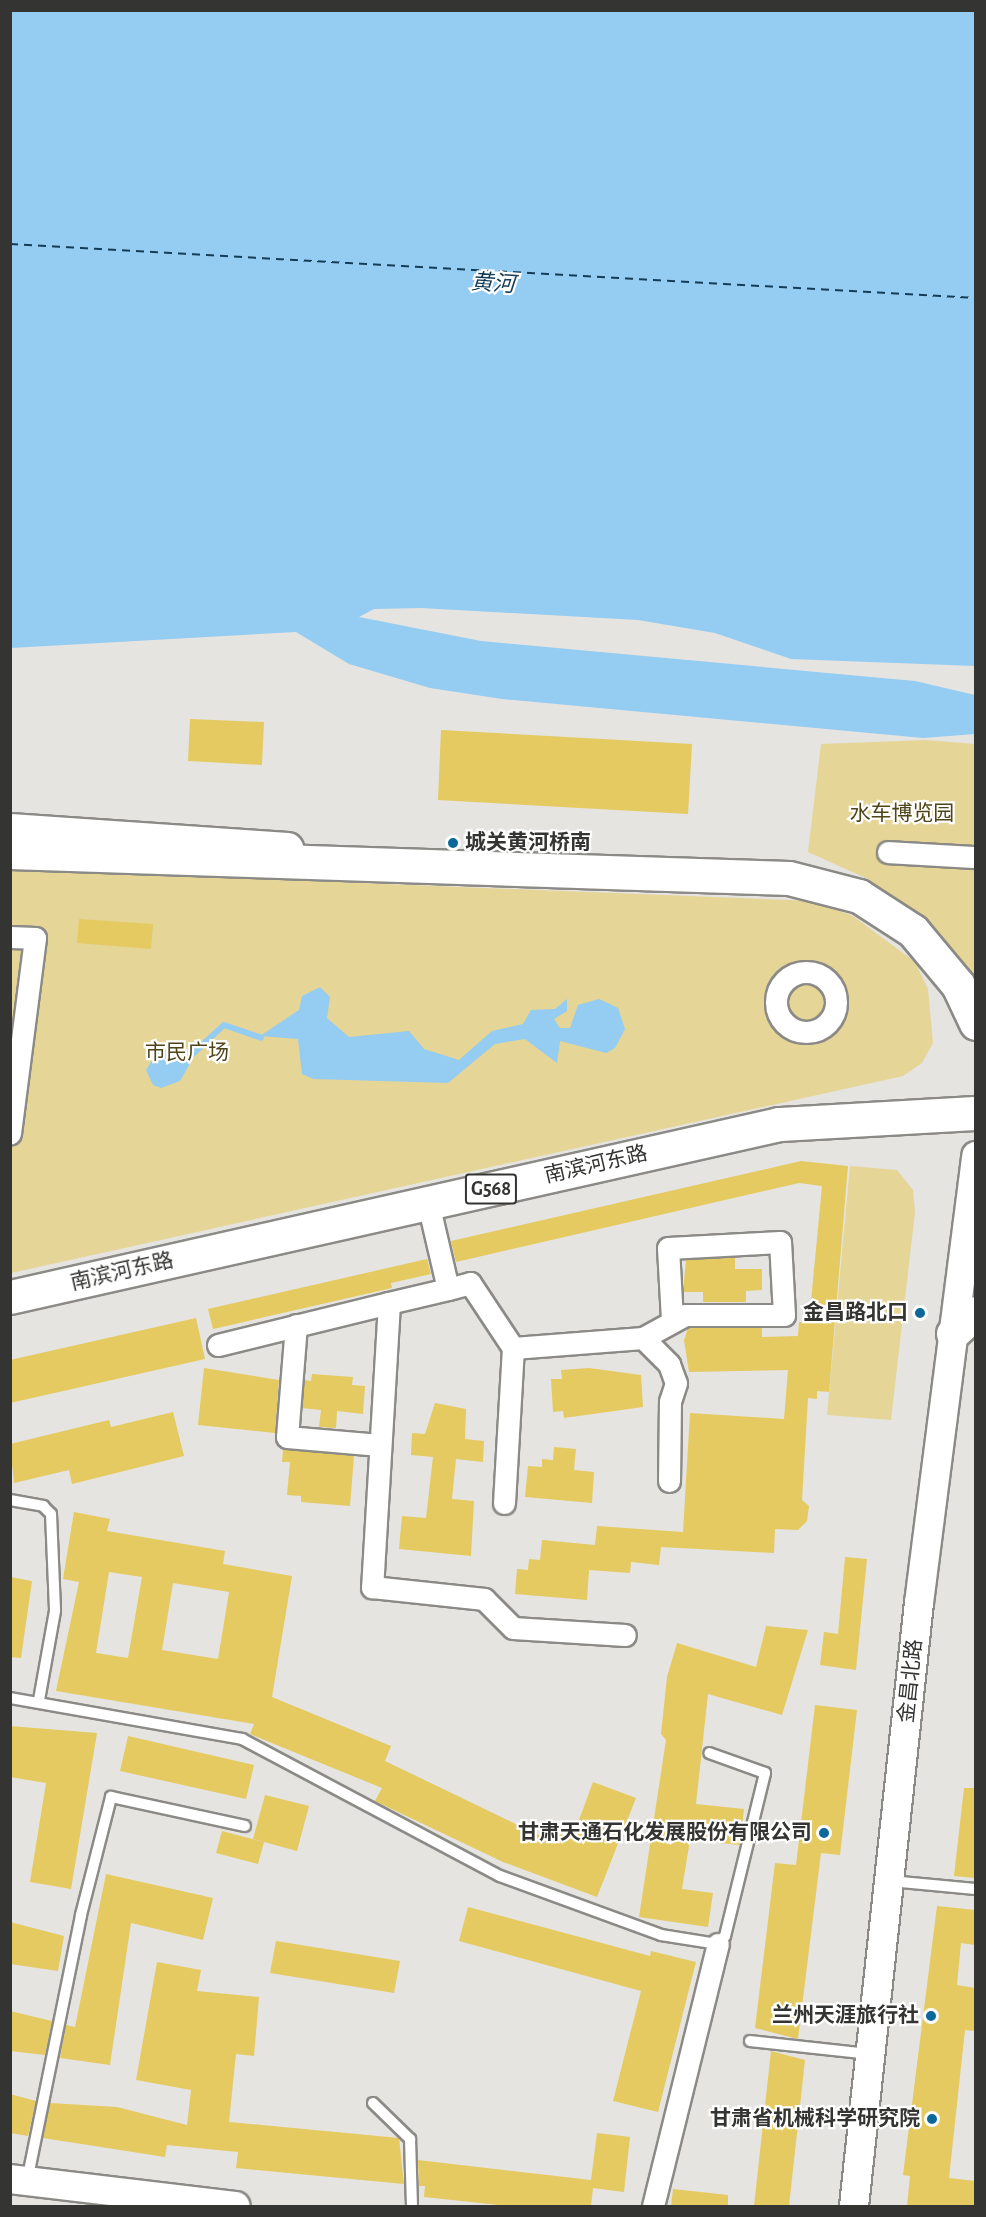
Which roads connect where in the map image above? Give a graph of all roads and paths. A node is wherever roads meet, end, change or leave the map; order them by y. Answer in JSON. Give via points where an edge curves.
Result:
{"nodes":[{"id":1,"x":13,"y":839,"type":"edge"},
{"id":2,"x":888,"y":852,"type":"dead end"},
{"id":3,"x":975,"y":857,"type":"edge"},
{"id":4,"x":10,"y":937,"type":"edge"},
{"id":5,"x":975,"y":1023,"type":"edge"},
{"id":6,"x":975,"y":1113,"type":"edge"},
{"id":7,"x":10,"y":1133,"type":"edge"},
{"id":8,"x":975,"y":1156,"type":"edge"},
{"id":9,"x":428,"y":1203,"type":"junction"},
{"id":10,"x":448,"y":1289,"type":"junction"},
{"id":11,"x":10,"y":1297,"type":"edge"},
{"id":12,"x":389,"y":1303,"type":"junction"},
{"id":13,"x":975,"y":1313,"type":"edge"},
{"id":14,"x":672,"y":1320,"type":"junction"},
{"id":15,"x":296,"y":1325,"type":"junction"},
{"id":16,"x":953,"y":1334,"type":"junction"},
{"id":17,"x":643,"y":1338,"type":"junction"},
{"id":18,"x":218,"y":1345,"type":"dead end"},
{"id":19,"x":513,"y":1348,"type":"junction"},
{"id":20,"x":380,"y":1445,"type":"junction"},
{"id":21,"x":669,"y":1481,"type":"dead end"},
{"id":22,"x":10,"y":1500,"type":"edge"},
{"id":23,"x":504,"y":1503,"type":"dead end"},
{"id":24,"x":625,"y":1635,"type":"dead end"},
{"id":25,"x":10,"y":1698,"type":"edge"},
{"id":26,"x":39,"y":1700,"type":"junction"},
{"id":27,"x":709,"y":1753,"type":"dead end"},
{"id":28,"x":245,"y":1826,"type":"dead end"},
{"id":29,"x":890,"y":1881,"type":"junction"},
{"id":30,"x":975,"y":1889,"type":"edge"},
{"id":31,"x":718,"y":1944,"type":"junction"},
{"id":32,"x":750,"y":2041,"type":"dead end"},
{"id":33,"x":870,"y":2054,"type":"junction"},
{"id":34,"x":373,"y":2103,"type":"dead end"},
{"id":35,"x":19,"y":2180,"type":"edge"},
{"id":36,"x":235,"y":2206,"type":"edge"},
{"id":37,"x":412,"y":2206,"type":"edge"},
{"id":38,"x":653,"y":2206,"type":"edge"},
{"id":39,"x":854,"y":2206,"type":"edge"}],
"edges":[{"from":1,"to":5,"type":"highway","via":[[368,860],[789,878],[826,885],[886,910],[912,931],[958,985]]},
{"from":2,"to":3,"type":"street"},
{"from":4,"to":7,"type":"street","via":[[35,938]]},
{"from":6,"to":9,"type":"highway","name":"南滨河东路","number":"G568","via":[[779,1124]]},
{"from":8,"to":16,"type":"main road","name":"金昌北路"},
{"from":9,"to":10,"type":"street"},
{"from":9,"to":11,"type":"highway","name":"南滨河东路","number":"G568"},
{"from":10,"to":12,"type":"street"},
{"from":10,"to":19,"type":"street","via":[[470,1283]]},
{"from":12,"to":15,"type":"street"},
{"from":12,"to":20,"type":"street"},
{"from":13,"to":16,"type":"main road"},
{"from":14,"to":14,"type":"street","via":[[668,1248],[780,1242],[784,1316],[685,1315]]},
{"from":14,"to":17,"type":"street"},
{"from":15,"to":18,"type":"street"},
{"from":15,"to":20,"type":"street","via":[[287,1437]]},
{"from":16,"to":29,"type":"main road","name":"金昌北路"},
{"from":17,"to":19,"type":"street"},
{"from":17,"to":21,"type":"street","via":[[669,1364],[676,1383],[670,1401]]},
{"from":19,"to":23,"type":"street"},
{"from":20,"to":24,"type":"street","via":[[372,1587],[484,1599],[513,1628]]},
{"from":22,"to":26,"type":"lane","via":[[43,1506],[51,1514],[55,1611]]},
{"from":25,"to":26,"type":"lane"},
{"from":26,"to":31,"type":"lane","via":[[242,1739],[500,1876],[661,1935]]},
{"from":27,"to":31,"type":"lane","via":[[765,1773],[725,1936]]},
{"from":28,"to":35,"type":"lane","via":[[111,1797]]},
{"from":29,"to":30,"type":"lane"},
{"from":29,"to":33,"type":"main road","name":"金昌北路"},
{"from":31,"to":38,"type":"street"},
{"from":32,"to":33,"type":"lane"},
{"from":33,"to":39,"type":"main road","name":"金昌北路"},
{"from":34,"to":37,"type":"lane","via":[[410,2139]]},
{"from":35,"to":36,"type":"main road"}]}
